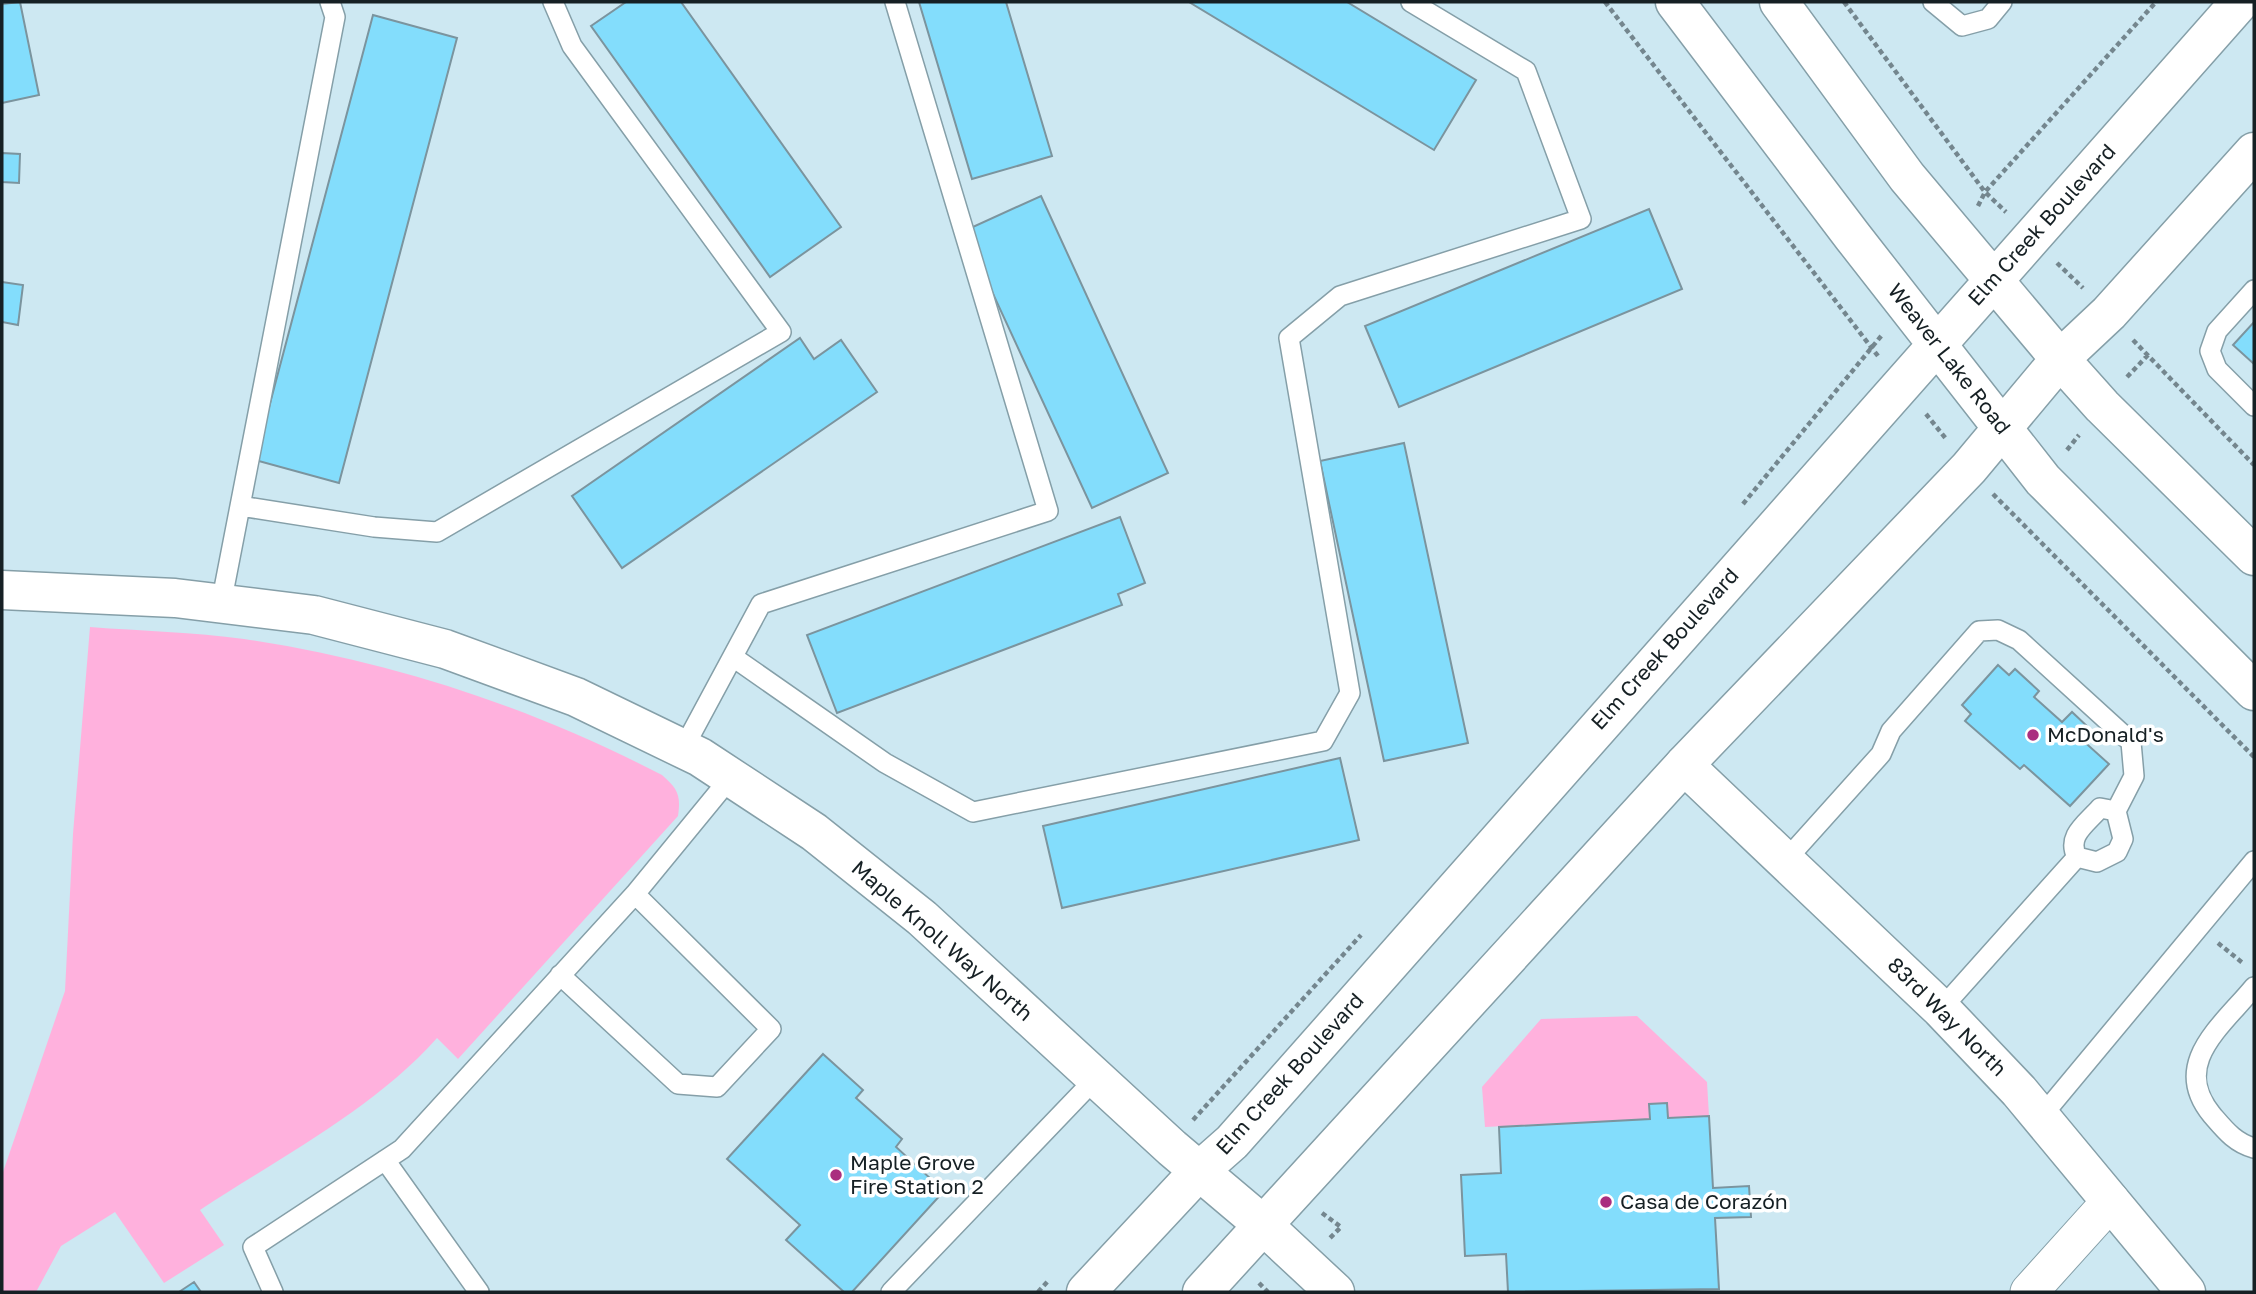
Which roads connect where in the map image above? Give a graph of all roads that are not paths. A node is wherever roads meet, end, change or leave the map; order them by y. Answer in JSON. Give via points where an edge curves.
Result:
{"nodes":[{"id":1,"x":330,"y":2,"type":"edge"},
{"id":2,"x":553,"y":2,"type":"edge"},
{"id":3,"x":895,"y":2,"type":"edge"},
{"id":4,"x":1411,"y":2,"type":"edge"},
{"id":5,"x":1675,"y":2,"type":"edge"},
{"id":6,"x":1779,"y":2,"type":"edge"},
{"id":7,"x":1933,"y":2,"type":"edge"},
{"id":8,"x":2002,"y":2,"type":"edge"},
{"id":9,"x":2240,"y":2,"type":"edge"},
{"id":10,"x":2254,"y":152,"type":"edge"},
{"id":11,"x":1994,"y":278,"type":"junction"},
{"id":12,"x":2254,"y":290,"type":"edge"},
{"id":13,"x":1936,"y":345,"type":"junction"},
{"id":14,"x":2060,"y":359,"type":"junction"},
{"id":15,"x":2254,"y":407,"type":"edge"},
{"id":16,"x":2003,"y":428,"type":"junction"},
{"id":17,"x":240,"y":506,"type":"junction"},
{"id":18,"x":2254,"y":556,"type":"edge"},
{"id":19,"x":2,"y":590,"type":"edge"},
{"id":20,"x":221,"y":604,"type":"junction"},
{"id":21,"x":733,"y":657,"type":"junction"},
{"id":22,"x":2254,"y":691,"type":"edge"},
{"id":23,"x":683,"y":749,"type":"junction"},
{"id":24,"x":1684,"y":765,"type":"junction"},
{"id":25,"x":731,"y":777,"type":"junction"},
{"id":26,"x":2116,"y":811,"type":"junction"},
{"id":27,"x":2077,"y":857,"type":"junction"},
{"id":28,"x":1785,"y":861,"type":"junction"},
{"id":29,"x":2254,"y":861,"type":"edge"},
{"id":30,"x":635,"y":894,"type":"junction"},
{"id":31,"x":560,"y":975,"type":"junction"},
{"id":32,"x":2254,"y":987,"type":"edge"},
{"id":33,"x":1941,"y":1009,"type":"junction"},
{"id":34,"x":1096,"y":1078,"type":"junction"},
{"id":35,"x":2041,"y":1117,"type":"junction"},
{"id":36,"x":2254,"y":1148,"type":"edge"},
{"id":37,"x":385,"y":1160,"type":"junction"},
{"id":38,"x":1185,"y":1160,"type":"junction"},
{"id":39,"x":2111,"y":1201,"type":"junction"},
{"id":40,"x":1262,"y":1224,"type":"junction"},
{"id":41,"x":1071,"y":1282,"type":"edge"},
{"id":42,"x":273,"y":1292,"type":"edge"},
{"id":43,"x":479,"y":1292,"type":"edge"},
{"id":44,"x":891,"y":1292,"type":"edge"},
{"id":45,"x":1202,"y":1292,"type":"edge"},
{"id":46,"x":1335,"y":1292,"type":"edge"},
{"id":47,"x":2029,"y":1292,"type":"edge"},
{"id":48,"x":2186,"y":1292,"type":"edge"}],
"edges":[{"from":1,"to":17,"type":"lane","via":[[335,17]]},
{"from":2,"to":17,"type":"lane","via":[[572,46],[781,332],[437,532]]},
{"from":3,"to":21,"type":"lane","via":[[1048,511],[761,604]]},
{"from":4,"to":21,"type":"lane","via":[[1526,71],[1581,219],[1340,296],[1289,338],[1350,693],[1323,741],[973,812],[885,763]]},
{"from":5,"to":13,"type":"main road","name":"Weaver Lake Road"},
{"from":6,"to":11,"type":"main road","via":[[1907,177]]},
{"from":7,"to":8,"type":"lane","via":[[1962,26],[1988,19]]},
{"from":9,"to":11,"type":"main road","name":"Elm Creek Boulevard"},
{"from":10,"to":14,"type":"main road","via":[[2109,313]]},
{"from":11,"to":13,"type":"main road","name":"Elm Creek Boulevard"},
{"from":11,"to":14,"type":"main road"},
{"from":12,"to":15,"type":"lane","via":[[2217,331],[2210,351],[2217,369]]},
{"from":13,"to":16,"type":"main road","name":"Weaver Lake Road"},
{"from":13,"to":38,"type":"main road","name":"Elm Creek Boulevard","via":[[1232,1142]]},
{"from":14,"to":16,"type":"main road"},
{"from":14,"to":18,"type":"main road"},
{"from":16,"to":22,"type":"main road","name":"Weaver Lake Road","via":[[2043,480]]},
{"from":16,"to":24,"type":"main road"},
{"from":17,"to":20,"type":"lane"},
{"from":19,"to":20,"type":"main road","name":"Maple Knoll Way North"},
{"from":20,"to":23,"type":"main road","name":"Maple Knoll Way North","via":[[314,615],[445,649],[576,697]]},
{"from":21,"to":23,"type":"lane"},
{"from":23,"to":25,"type":"main road","name":"Maple Knoll Way North"},
{"from":24,"to":28,"type":"main road","name":"83rd Way North"},
{"from":24,"to":40,"type":"main road"},
{"from":25,"to":30,"type":"lane"},
{"from":25,"to":34,"type":"main road","name":"Maple Knoll Way North","via":[[814,832],[922,918]]},
{"from":26,"to":27,"type":"lane","via":[[2099,808],[2073,838]]},
{"from":26,"to":27,"type":"lane","via":[[2123,838],[2118,852],[2097,862]]},
{"from":26,"to":28,"type":"lane","via":[[2134,776],[2132,742],[2019,640],[1998,630],[1979,631],[1891,731],[1873,763]]},
{"from":27,"to":33,"type":"lane"},
{"from":28,"to":33,"type":"main road","name":"83rd Way North"},
{"from":29,"to":35,"type":"lane"},
{"from":30,"to":31,"type":"lane"},
{"from":30,"to":31,"type":"lane","via":[[771,1029],[717,1087],[678,1084]]},
{"from":31,"to":37,"type":"lane","via":[[402,1149]]},
{"from":32,"to":36,"type":"lane","via":[[2197,1061],[2193,1079],[2202,1102],[2231,1137]]},
{"from":33,"to":35,"type":"main road","name":"83rd Way North"},
{"from":34,"to":38,"type":"main road","name":"Maple Knoll Way North"},
{"from":34,"to":44,"type":"lane"},
{"from":35,"to":39,"type":"main road","name":"83rd Way North"},
{"from":37,"to":42,"type":"lane","via":[[253,1247]]},
{"from":37,"to":43,"type":"lane"},
{"from":38,"to":40,"type":"main road","name":"Maple Knoll Way North"},
{"from":38,"to":41,"type":"main road","name":"Elm Creek Boulevard"},
{"from":39,"to":47,"type":"street"},
{"from":39,"to":48,"type":"main road","name":"83rd Way North"},
{"from":40,"to":45,"type":"main road"},
{"from":40,"to":46,"type":"main road","name":"Maple Knoll Way North"}]}
